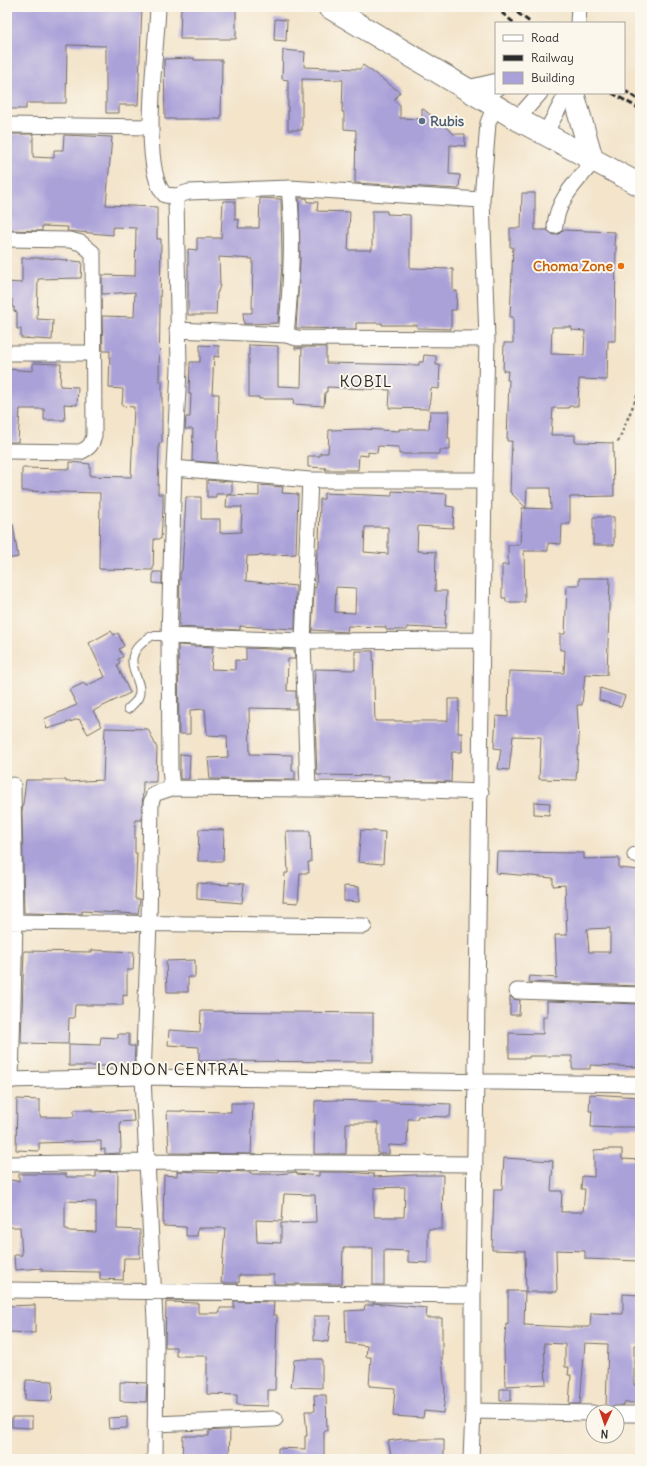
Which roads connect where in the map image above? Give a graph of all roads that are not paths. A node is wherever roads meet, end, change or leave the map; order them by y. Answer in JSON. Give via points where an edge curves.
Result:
{"nodes":[{"id":1,"x":158,"y":7,"type":"edge"},
{"id":2,"x":329,"y":7,"type":"edge"},
{"id":3,"x":580,"y":7,"type":"edge"},
{"id":4,"x":578,"y":22,"type":"edge"},
{"id":5,"x":539,"y":94,"type":"edge"},
{"id":6,"x":566,"y":94,"type":"edge"},
{"id":7,"x":573,"y":94,"type":"edge"},
{"id":8,"x":496,"y":95,"type":"edge"},
{"id":9,"x":517,"y":119,"type":"junction"},
{"id":10,"x":7,"y":125,"type":"edge"},
{"id":11,"x":151,"y":127,"type":"junction"},
{"id":12,"x":545,"y":134,"type":"junction"},
{"id":13,"x":593,"y":162,"type":"junction"},
{"id":14,"x":640,"y":186,"type":"edge"},
{"id":15,"x":289,"y":188,"type":"junction"},
{"id":16,"x":176,"y":196,"type":"junction"},
{"id":17,"x":482,"y":200,"type":"junction"},
{"id":18,"x":555,"y":226,"type":"dead end"},
{"id":19,"x":7,"y":239,"type":"edge"},
{"id":20,"x":177,"y":330,"type":"junction"},
{"id":21,"x":286,"y":335,"type":"junction"},
{"id":22,"x":487,"y":339,"type":"junction"},
{"id":23,"x":7,"y":353,"type":"edge"},
{"id":24,"x":93,"y":353,"type":"junction"},
{"id":25,"x":7,"y":451,"type":"edge"},
{"id":26,"x":174,"y":468,"type":"junction"},
{"id":27,"x":310,"y":480,"type":"junction"},
{"id":28,"x":484,"y":480,"type":"junction"},
{"id":29,"x":158,"y":636,"type":"junction"},
{"id":30,"x":482,"y":640,"type":"junction"},
{"id":31,"x":303,"y":641,"type":"junction"},
{"id":32,"x":128,"y":709,"type":"dead end"},
{"id":33,"x":13,"y":784,"type":"dead end"},
{"id":34,"x":172,"y":788,"type":"junction"},
{"id":35,"x":308,"y":789,"type":"junction"},
{"id":36,"x":481,"y":792,"type":"junction"},
{"id":37,"x":11,"y":922,"type":"edge"},
{"id":38,"x":149,"y":923,"type":"junction"},
{"id":39,"x":364,"y":926,"type":"dead end"},
{"id":40,"x":517,"y":992,"type":"dead end"},
{"id":41,"x":640,"y":995,"type":"edge"},
{"id":42,"x":143,"y":1077,"type":"junction"},
{"id":43,"x":9,"y":1080,"type":"edge"},
{"id":44,"x":477,"y":1080,"type":"junction"},
{"id":45,"x":640,"y":1084,"type":"edge"},
{"id":46,"x":147,"y":1162,"type":"junction"},
{"id":47,"x":7,"y":1164,"type":"edge"},
{"id":48,"x":475,"y":1164,"type":"junction"},
{"id":49,"x":7,"y":1290,"type":"edge"},
{"id":50,"x":154,"y":1291,"type":"junction"},
{"id":51,"x":473,"y":1295,"type":"junction"},
{"id":52,"x":473,"y":1411,"type":"junction"},
{"id":53,"x":585,"y":1413,"type":"edge"},
{"id":54,"x":625,"y":1414,"type":"edge"},
{"id":55,"x":640,"y":1414,"type":"edge"},
{"id":56,"x":275,"y":1419,"type":"dead end"},
{"id":57,"x":155,"y":1424,"type":"junction"},
{"id":58,"x":155,"y":1459,"type":"edge"},
{"id":59,"x":471,"y":1459,"type":"edge"}],
"edges":[{"from":1,"to":11,"type":"street"},
{"from":2,"to":8,"type":"main road","via":[[470,91]]},
{"from":3,"to":4,"type":"street"},
{"from":5,"to":9,"type":"street"},
{"from":6,"to":12,"type":"street"},
{"from":7,"to":13,"type":"main road"},
{"from":8,"to":9,"type":"main road"},
{"from":8,"to":17,"type":"street","via":[[488,123]]},
{"from":9,"to":12,"type":"main road"},
{"from":10,"to":11,"type":"street"},
{"from":11,"to":16,"type":"street","via":[[153,161],[160,189],[165,195]]},
{"from":12,"to":13,"type":"main road"},
{"from":13,"to":14,"type":"main road"},
{"from":13,"to":18,"type":"street","via":[[567,193],[556,212]]},
{"from":15,"to":16,"type":"street","via":[[189,192]]},
{"from":15,"to":17,"type":"street"},
{"from":15,"to":21,"type":"street","via":[[290,292]]},
{"from":16,"to":20,"type":"street"},
{"from":17,"to":22,"type":"street"},
{"from":19,"to":24,"type":"street","via":[[70,240],[81,243],[93,253]]},
{"from":20,"to":21,"type":"street"},
{"from":20,"to":26,"type":"street","via":[[179,369]]},
{"from":21,"to":22,"type":"street","via":[[297,338]]},
{"from":22,"to":28,"type":"street"},
{"from":23,"to":24,"type":"street"},
{"from":24,"to":25,"type":"street","via":[[94,435],[88,449],[80,452]]},
{"from":26,"to":27,"type":"street"},
{"from":26,"to":29,"type":"street"},
{"from":27,"to":28,"type":"street"},
{"from":27,"to":31,"type":"street"},
{"from":28,"to":30,"type":"street"},
{"from":29,"to":31,"type":"street"},
{"from":29,"to":32,"type":"lane","via":[[143,642],[133,658],[139,697]]},
{"from":29,"to":34,"type":"street"},
{"from":30,"to":31,"type":"street"},
{"from":30,"to":36,"type":"street"},
{"from":31,"to":35,"type":"street"},
{"from":33,"to":37,"type":"street"},
{"from":34,"to":35,"type":"street"},
{"from":34,"to":38,"type":"street","via":[[154,794],[151,803]]},
{"from":35,"to":36,"type":"street"},
{"from":36,"to":44,"type":"street"},
{"from":37,"to":38,"type":"street"},
{"from":37,"to":43,"type":"street"},
{"from":38,"to":39,"type":"street"},
{"from":38,"to":42,"type":"street"},
{"from":40,"to":41,"type":"street"},
{"from":42,"to":43,"type":"street"},
{"from":42,"to":44,"type":"street"},
{"from":42,"to":46,"type":"street"},
{"from":44,"to":45,"type":"street"},
{"from":44,"to":48,"type":"street"},
{"from":46,"to":47,"type":"street"},
{"from":46,"to":48,"type":"street"},
{"from":46,"to":50,"type":"street"},
{"from":48,"to":51,"type":"street"},
{"from":49,"to":50,"type":"street"},
{"from":50,"to":51,"type":"street"},
{"from":50,"to":57,"type":"street"},
{"from":51,"to":52,"type":"street"},
{"from":52,"to":53,"type":"street"},
{"from":52,"to":59,"type":"street"},
{"from":54,"to":55,"type":"street"},
{"from":56,"to":57,"type":"street"},
{"from":57,"to":58,"type":"street"}]}
